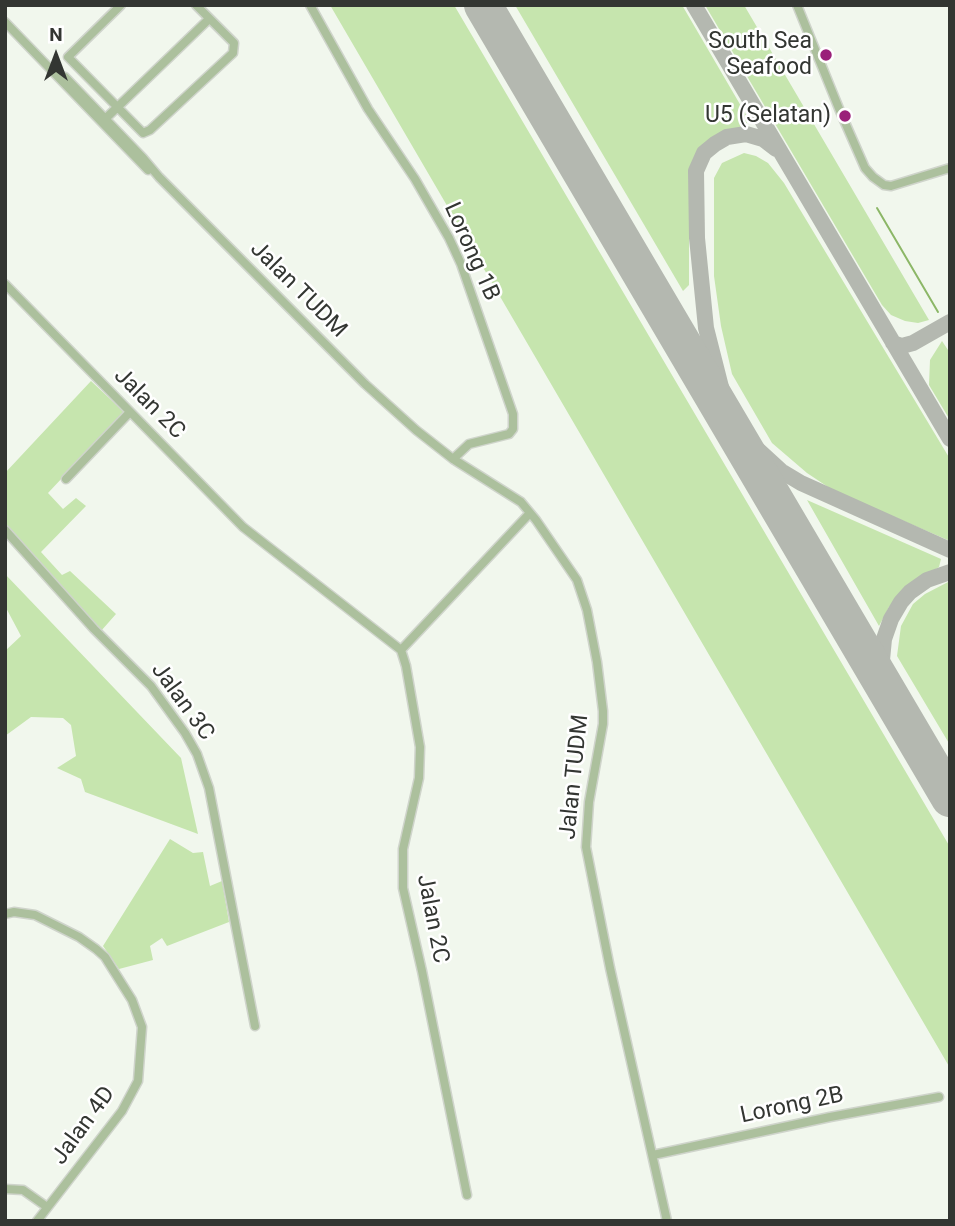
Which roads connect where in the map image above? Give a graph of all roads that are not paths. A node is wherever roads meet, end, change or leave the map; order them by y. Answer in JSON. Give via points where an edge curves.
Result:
{"nodes":[{"id":1,"x":121,"y":5,"type":"edge"},
{"id":2,"x":196,"y":5,"type":"edge"},
{"id":3,"x":310,"y":5,"type":"edge"},
{"id":4,"x":797,"y":5,"type":"edge"},
{"id":5,"x":209,"y":19,"type":"junction"},
{"id":6,"x":5,"y":22,"type":"edge"},
{"id":7,"x":117,"y":109,"type":"junction"},
{"id":8,"x":104,"y":121,"type":"junction"},
{"id":9,"x":950,"y":168,"type":"edge"},
{"id":10,"x":5,"y":284,"type":"edge"},
{"id":11,"x":130,"y":412,"type":"junction"},
{"id":12,"x":453,"y":459,"type":"junction"},
{"id":13,"x":66,"y":479,"type":"dead end"},
{"id":14,"x":530,"y":513,"type":"junction"},
{"id":15,"x":5,"y":530,"type":"edge"},
{"id":16,"x":401,"y":650,"type":"junction"},
{"id":17,"x":5,"y":914,"type":"edge"},
{"id":18,"x":255,"y":1026,"type":"dead end"},
{"id":19,"x":939,"y":1097,"type":"dead end"},
{"id":20,"x":653,"y":1155,"type":"junction"},
{"id":21,"x":5,"y":1189,"type":"edge"},
{"id":22,"x":467,"y":1195,"type":"dead end"},
{"id":23,"x":47,"y":1207,"type":"junction"},
{"id":24,"x":37,"y":1221,"type":"edge"},
{"id":25,"x":667,"y":1221,"type":"edge"}],
"edges":[{"from":1,"to":7,"type":"street","via":[[68,59]]},
{"from":2,"to":5,"type":"street"},
{"from":3,"to":12,"type":"street","name":"Lorong 1B","via":[[449,238],[513,414],[512,432],[469,444]]},
{"from":4,"to":9,"type":"street","via":[[839,111],[873,177],[891,186]]},
{"from":5,"to":7,"type":"street"},
{"from":5,"to":7,"type":"street","via":[[234,43],[233,53],[145,134]]},
{"from":6,"to":8,"type":"street","name":"Jalan TUDM"},
{"from":7,"to":8,"type":"street"},
{"from":8,"to":12,"type":"street","name":"Jalan TUDM","via":[[139,163],[159,177],[365,384]]},
{"from":10,"to":11,"type":"street","name":"Jalan 2C"},
{"from":11,"to":13,"type":"street"},
{"from":11,"to":16,"type":"street","name":"Jalan 2C","via":[[249,532]]},
{"from":12,"to":14,"type":"street","name":"Jalan TUDM","via":[[521,502]]},
{"from":14,"to":16,"type":"street"},
{"from":14,"to":20,"type":"street","name":"Jalan TUDM","via":[[577,580],[597,662],[603,724],[586,847]]},
{"from":15,"to":18,"type":"street","name":"Jalan 3C","via":[[152,686],[197,754],[209,788]]},
{"from":16,"to":22,"type":"street","name":"Jalan 2C","via":[[414,708],[420,767],[403,849],[403,888]]},
{"from":17,"to":23,"type":"street","name":"Jalan 4D","via":[[34,915],[96,949],[132,1000],[142,1027],[135,1087],[122,1111]]},
{"from":19,"to":20,"type":"street","name":"Lorong 2B"},
{"from":20,"to":25,"type":"street","name":"Jalan TUDM"},
{"from":21,"to":23,"type":"street","via":[[23,1190]]},
{"from":23,"to":24,"type":"street","name":"Jalan 4D"}]}
